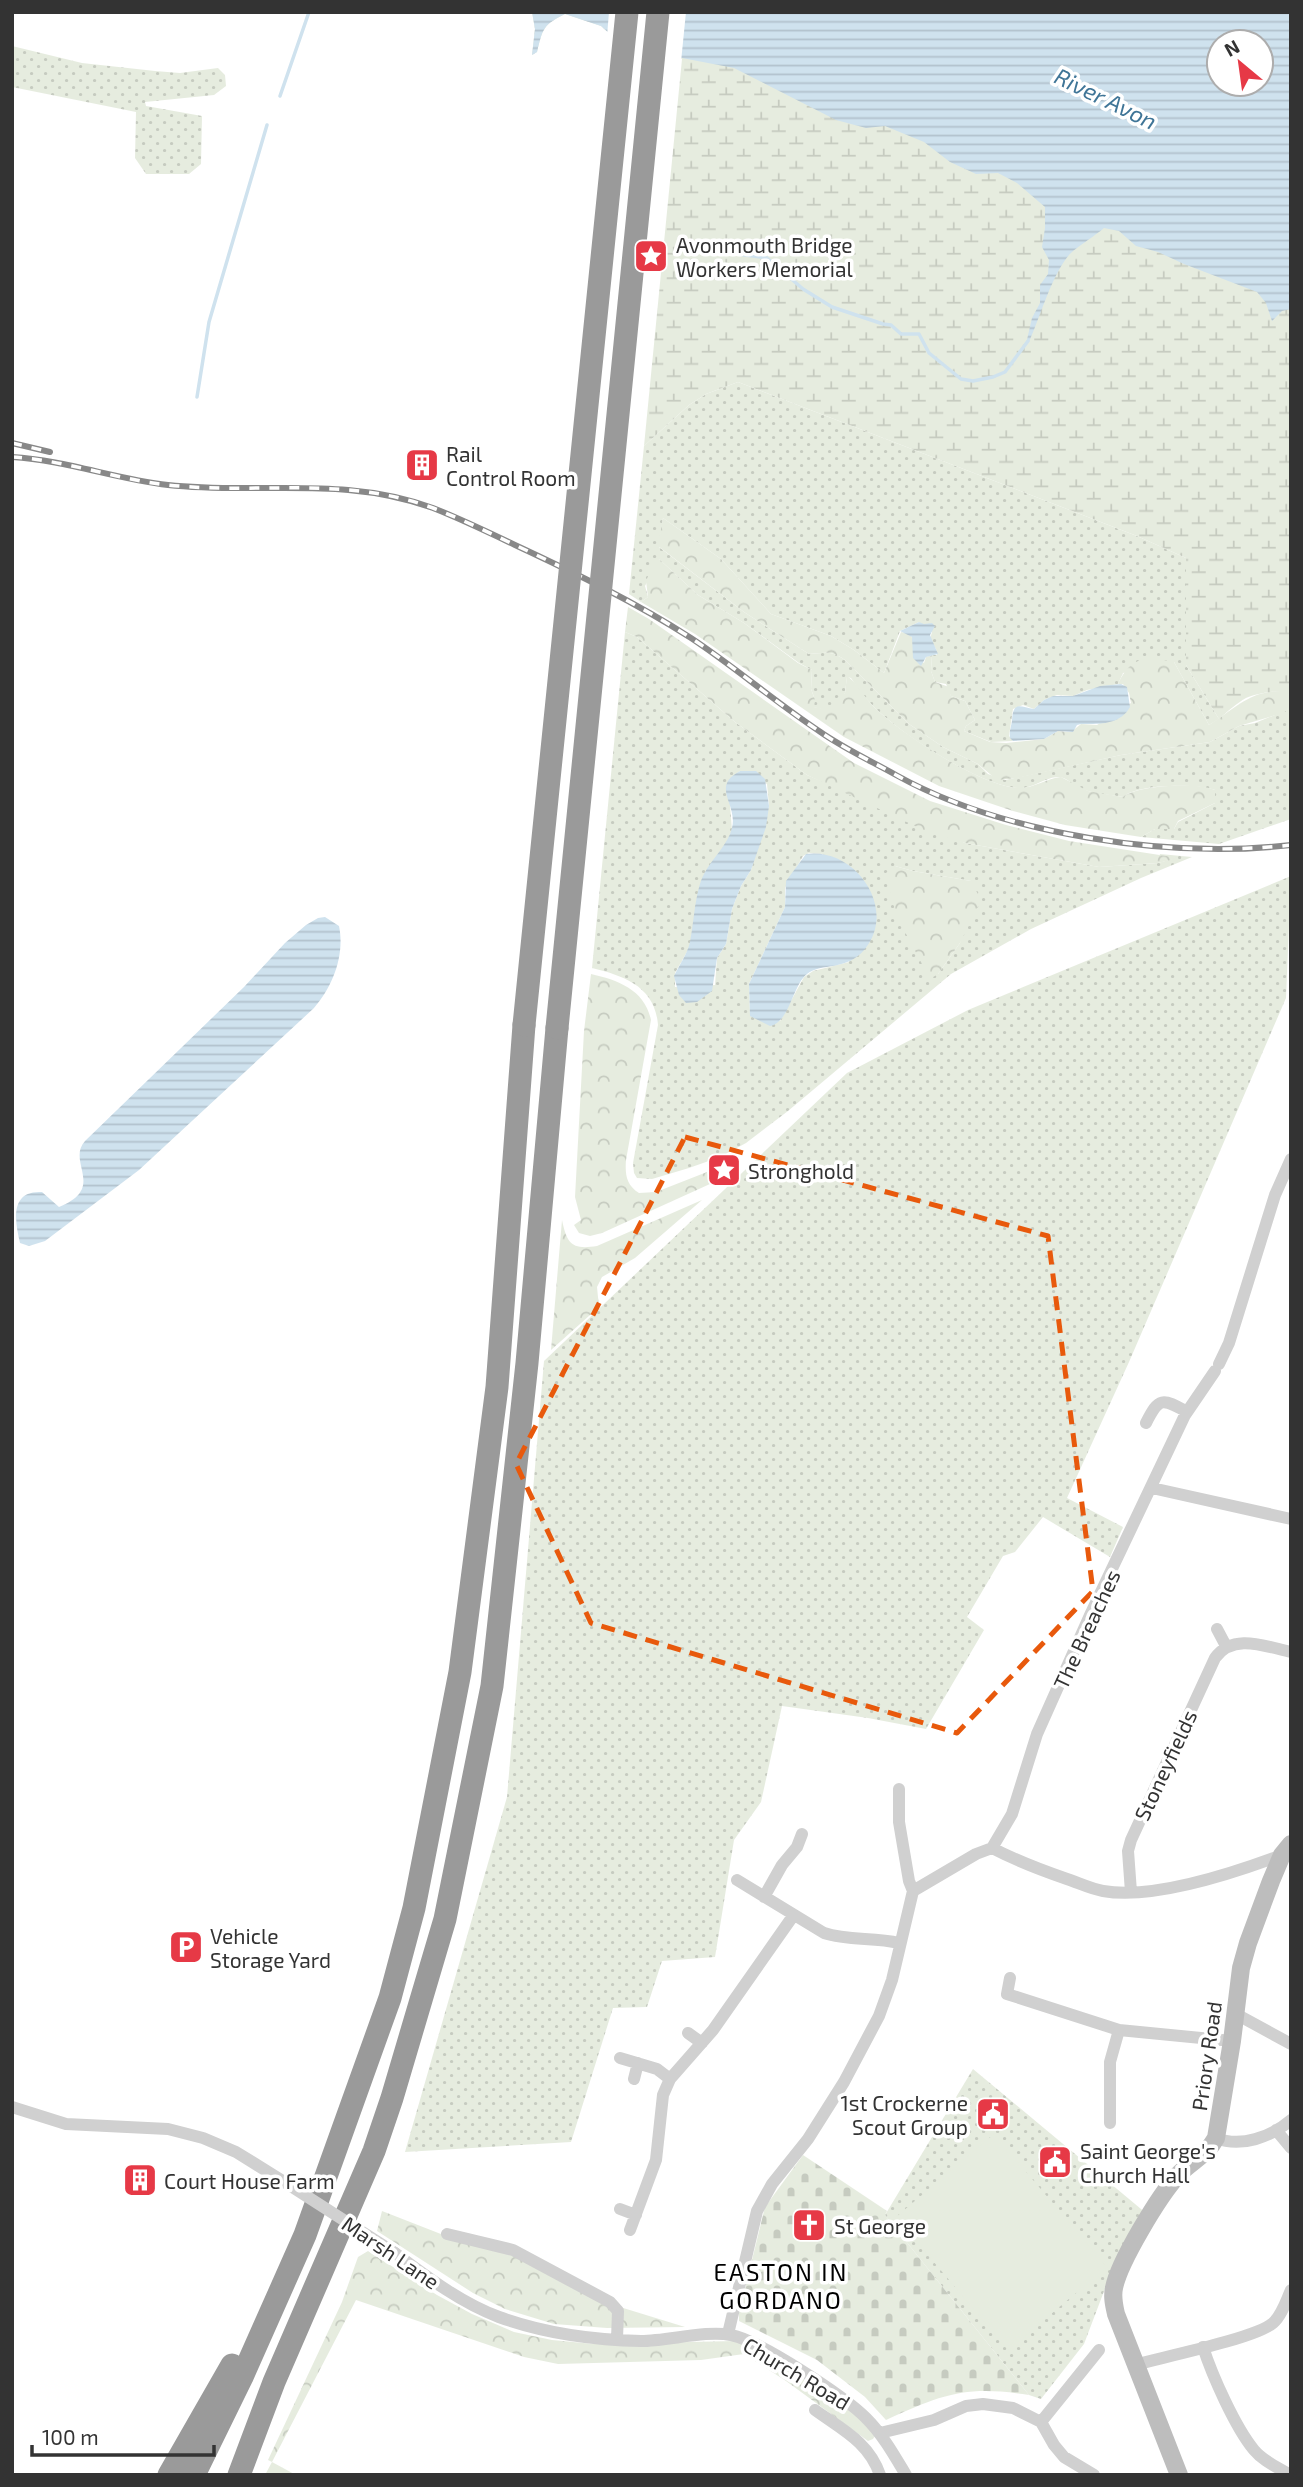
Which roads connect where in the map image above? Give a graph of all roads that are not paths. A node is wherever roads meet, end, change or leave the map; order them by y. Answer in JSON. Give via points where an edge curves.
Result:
{"nodes":[{"id":1,"x":627,"y":12,"type":"edge"},
{"id":2,"x":658,"y":12,"type":"edge"},
{"id":3,"x":1291,"y":1159,"type":"edge"},
{"id":4,"x":1187,"y":1412,"type":"junction"},
{"id":5,"x":1146,"y":1423,"type":"dead end"},
{"id":6,"x":1152,"y":1488,"type":"junction"},
{"id":7,"x":1291,"y":1519,"type":"edge"},
{"id":8,"x":1217,"y":1629,"type":"dead end"},
{"id":9,"x":1226,"y":1646,"type":"junction"},
{"id":10,"x":1291,"y":1652,"type":"edge"},
{"id":11,"x":899,"y":1789,"type":"dead end"},
{"id":12,"x":802,"y":1834,"type":"dead end"},
{"id":13,"x":992,"y":1848,"type":"junction"},
{"id":14,"x":1286,"y":1849,"type":"edge"},
{"id":15,"x":737,"y":1880,"type":"dead end"},
{"id":16,"x":913,"y":1891,"type":"junction"},
{"id":17,"x":1131,"y":1892,"type":"junction"},
{"id":18,"x":764,"y":1897,"type":"junction"},
{"id":19,"x":793,"y":1916,"type":"junction"},
{"id":20,"x":899,"y":1943,"type":"junction"},
{"id":21,"x":1010,"y":1978,"type":"dead end"},
{"id":22,"x":1236,"y":2014,"type":"junction"},
{"id":23,"x":1119,"y":2030,"type":"junction"},
{"id":24,"x":688,"y":2033,"type":"dead end"},
{"id":25,"x":1232,"y":2041,"type":"junction"},
{"id":26,"x":702,"y":2043,"type":"junction"},
{"id":27,"x":1291,"y":2044,"type":"edge"},
{"id":28,"x":620,"y":2058,"type":"dead end"},
{"id":29,"x":638,"y":2063,"type":"junction"},
{"id":30,"x":634,"y":2079,"type":"dead end"},
{"id":31,"x":670,"y":2079,"type":"junction"},
{"id":32,"x":12,"y":2107,"type":"edge"},
{"id":33,"x":1106,"y":2116,"type":"dead end"},
{"id":34,"x":1291,"y":2120,"type":"edge"},
{"id":35,"x":1276,"y":2130,"type":"junction"},
{"id":36,"x":1216,"y":2138,"type":"junction"},
{"id":37,"x":1291,"y":2148,"type":"edge"},
{"id":38,"x":620,"y":2208,"type":"dead end"},
{"id":39,"x":636,"y":2215,"type":"junction"},
{"id":40,"x":630,"y":2230,"type":"dead end"},
{"id":41,"x":447,"y":2234,"type":"dead end"},
{"id":42,"x":305,"y":2235,"type":"junction"},
{"id":43,"x":1291,"y":2290,"type":"edge"},
{"id":44,"x":728,"y":2334,"type":"junction"},
{"id":45,"x":617,"y":2339,"type":"junction"},
{"id":46,"x":1203,"y":2347,"type":"junction"},
{"id":47,"x":1099,"y":2350,"type":"dead end"},
{"id":48,"x":1138,"y":2364,"type":"junction"},
{"id":49,"x":274,"y":2382,"type":"junction"},
{"id":50,"x":818,"y":2416,"type":"dead end"},
{"id":51,"x":1041,"y":2422,"type":"junction"},
{"id":52,"x":880,"y":2433,"type":"junction"},
{"id":53,"x":169,"y":2475,"type":"edge"},
{"id":54,"x":194,"y":2475,"type":"edge"},
{"id":55,"x":225,"y":2475,"type":"edge"},
{"id":56,"x":239,"y":2475,"type":"edge"},
{"id":57,"x":880,"y":2475,"type":"edge"},
{"id":58,"x":906,"y":2475,"type":"edge"},
{"id":59,"x":1094,"y":2475,"type":"edge"},
{"id":60,"x":1179,"y":2475,"type":"edge"},
{"id":61,"x":1290,"y":2475,"type":"edge"}],
"edges":[{"from":1,"to":42,"type":"highway","bridge":true,"via":[[524,1025],[498,1387],[460,1672],[414,1908],[390,1998]]},
{"from":2,"to":49,"type":"highway","bridge":true,"via":[[492,1686],[445,1919],[392,2098],[374,2151]]},
{"from":3,"to":4,"type":"street","name":"The Breaches","via":[[1275,1195],[1229,1343]]},
{"from":4,"to":5,"type":"street","via":[[1161,1402]]},
{"from":4,"to":6,"type":"street","name":"The Breaches"},
{"from":6,"to":7,"type":"street"},
{"from":6,"to":13,"type":"street","name":"The Breaches","via":[[1037,1734],[1012,1814]]},
{"from":8,"to":9,"type":"street"},
{"from":9,"to":10,"type":"street","via":[[1241,1643]]},
{"from":9,"to":17,"type":"street","name":"Stoneyfields","via":[[1215,1658],[1131,1840]]},
{"from":11,"to":16,"type":"street","via":[[899,1822]]},
{"from":12,"to":18,"type":"street"},
{"from":13,"to":16,"type":"street"},
{"from":13,"to":17,"type":"street","via":[[1103,1891]]},
{"from":14,"to":17,"type":"street","via":[[1237,1871],[1171,1889]]},
{"from":14,"to":22,"type":"street","name":"Priory Road","via":[[1248,1943]]},
{"from":15,"to":18,"type":"street"},
{"from":16,"to":20,"type":"street","name":"Church Road"},
{"from":18,"to":19,"type":"street"},
{"from":19,"to":20,"type":"street","via":[[840,1938]]},
{"from":19,"to":26,"type":"street"},
{"from":20,"to":44,"type":"street","name":"Church Road","via":[[879,2016],[844,2082],[757,2211]]},
{"from":21,"to":23,"type":"street","via":[[1001,1998]]},
{"from":22,"to":25,"type":"street","name":"Priory Road"},
{"from":22,"to":27,"type":"street"},
{"from":23,"to":25,"type":"street"},
{"from":23,"to":33,"type":"street","via":[[1110,2062]]},
{"from":24,"to":26,"type":"street"},
{"from":25,"to":36,"type":"street","name":"Priory Road"},
{"from":26,"to":31,"type":"street"},
{"from":28,"to":29,"type":"street"},
{"from":29,"to":30,"type":"street"},
{"from":29,"to":31,"type":"street"},
{"from":31,"to":39,"type":"street","via":[[663,2095],[656,2160]]},
{"from":32,"to":45,"type":"street","name":"Marsh Lane","bridge":true,"via":[[66,2124],[168,2129],[204,2138],[236,2152],[432,2281],[498,2316],[552,2332]]},
{"from":34,"to":35,"type":"street"},
{"from":35,"to":36,"type":"street","via":[[1240,2143]]},
{"from":35,"to":37,"type":"street"},
{"from":36,"to":48,"type":"street","name":"Priory Road","via":[[1173,2182],[1121,2265],[1113,2302]]},
{"from":38,"to":39,"type":"street"},
{"from":39,"to":40,"type":"street"},
{"from":41,"to":45,"type":"street","via":[[513,2250],[610,2302],[618,2311]]},
{"from":42,"to":53,"type":"highway"},
{"from":42,"to":54,"type":"highway"},
{"from":43,"to":46,"type":"street","via":[[1271,2325]]},
{"from":44,"to":45,"type":"street","name":"Marsh Lane"},
{"from":44,"to":52,"type":"street","name":"Church Road","via":[[793,2366],[846,2401]]},
{"from":46,"to":48,"type":"street"},
{"from":46,"to":61,"type":"street","via":[[1226,2402],[1253,2449]]},
{"from":47,"to":51,"type":"street"},
{"from":48,"to":60,"type":"street","name":"Priory Road"},
{"from":49,"to":55,"type":"highway"},
{"from":49,"to":56,"type":"highway"},
{"from":50,"to":57,"type":"street","via":[[863,2444]]},
{"from":51,"to":52,"type":"street","via":[[1013,2409],[983,2404]]},
{"from":51,"to":59,"type":"street","via":[[1064,2457]]},
{"from":52,"to":58,"type":"street","name":"Church Road"}]}
